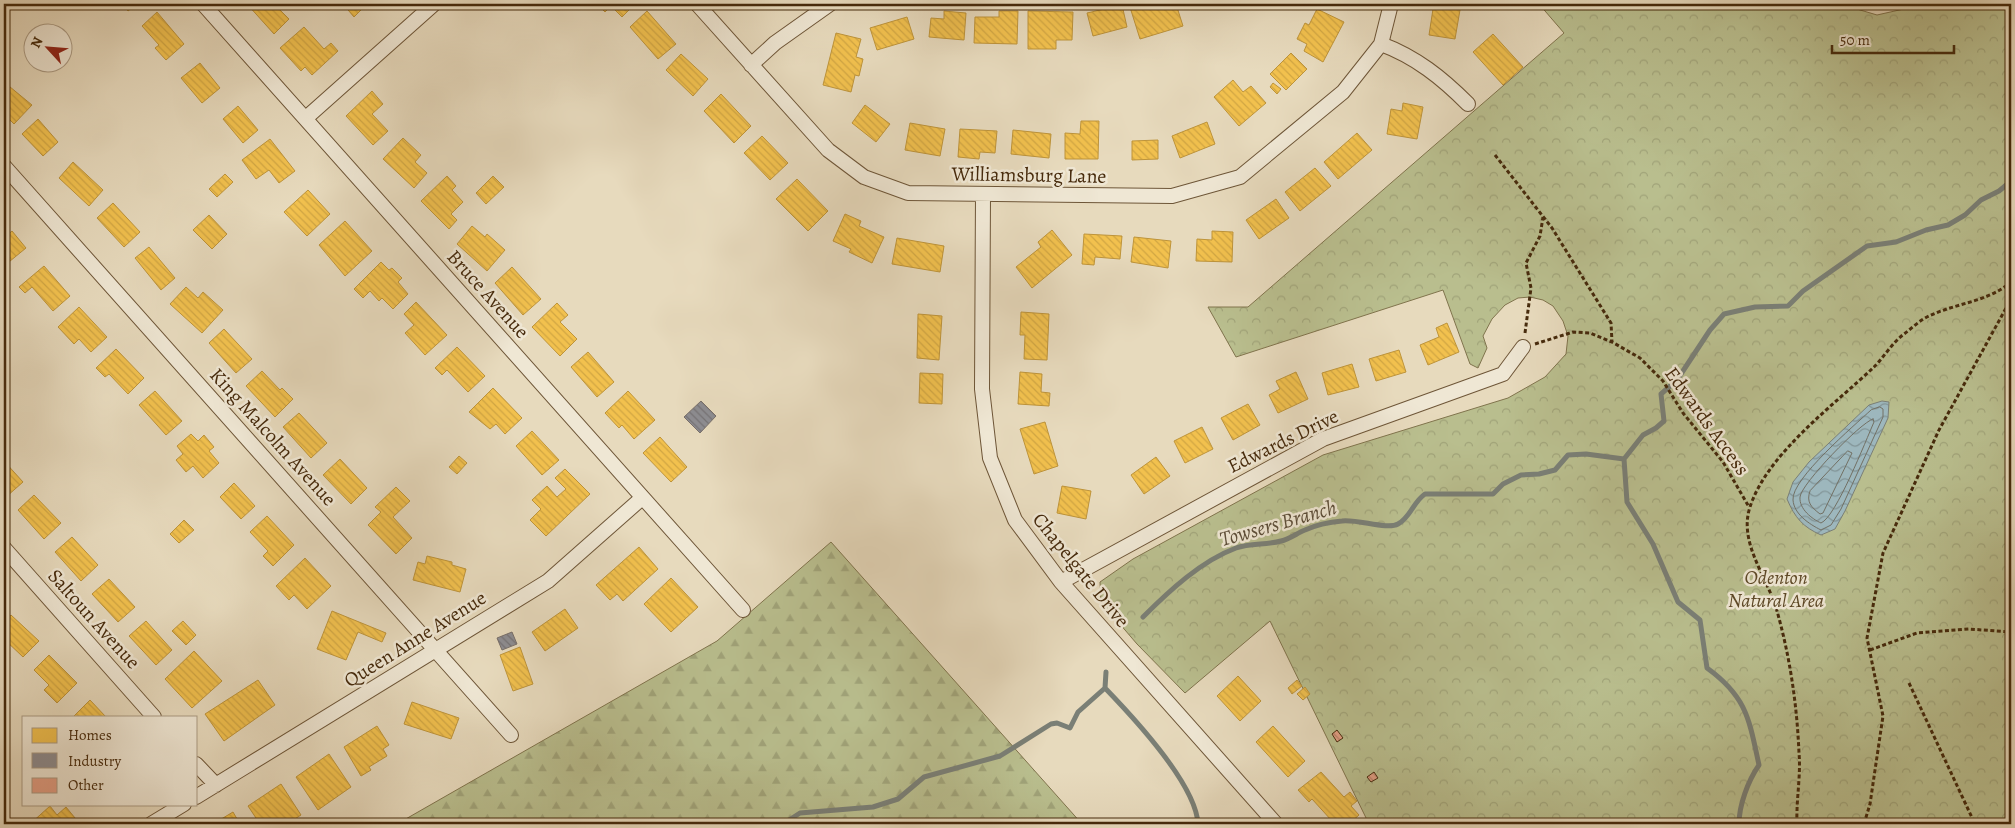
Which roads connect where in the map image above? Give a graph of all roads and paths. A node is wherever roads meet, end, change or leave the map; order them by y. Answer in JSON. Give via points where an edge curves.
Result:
{"nodes":[{"id":1,"x":203,"y":4,"type":"edge"},
{"id":2,"x":434,"y":4,"type":"edge"},
{"id":3,"x":697,"y":4,"type":"edge"},
{"id":4,"x":830,"y":4,"type":"edge"},
{"id":5,"x":1391,"y":4,"type":"edge"},
{"id":6,"x":1381,"y":44,"type":"junction"},
{"id":7,"x":751,"y":65,"type":"junction"},
{"id":8,"x":1468,"y":104,"type":"dead end"},
{"id":9,"x":306,"y":118,"type":"junction"},
{"id":10,"x":1495,"y":155,"type":"dead end"},
{"id":11,"x":4,"y":166,"type":"edge"},
{"id":12,"x":983,"y":195,"type":"junction"},
{"id":13,"x":1543,"y":217,"type":"junction"},
{"id":14,"x":2011,"y":282,"type":"edge"},
{"id":15,"x":2011,"y":298,"type":"edge"},
{"id":16,"x":1612,"y":342,"type":"junction"},
{"id":17,"x":1523,"y":347,"type":"junction"},
{"id":18,"x":642,"y":498,"type":"junction"},
{"id":19,"x":1749,"y":508,"type":"junction"},
{"id":20,"x":4,"y":548,"type":"edge"},
{"id":21,"x":1061,"y":582,"type":"junction"},
{"id":22,"x":743,"y":610,"type":"dead end"},
{"id":23,"x":2011,"y":632,"type":"edge"},
{"id":24,"x":436,"y":649,"type":"junction"},
{"id":25,"x":1870,"y":650,"type":"junction"},
{"id":26,"x":1909,"y":683,"type":"dead end"},
{"id":27,"x":153,"y":716,"type":"edge"},
{"id":28,"x":511,"y":735,"type":"dead end"},
{"id":29,"x":198,"y":766,"type":"edge"},
{"id":30,"x":216,"y":785,"type":"junction"},
{"id":31,"x":198,"y":796,"type":"edge"},
{"id":32,"x":181,"y":806,"type":"edge"},
{"id":33,"x":151,"y":824,"type":"edge"},
{"id":34,"x":1276,"y":824,"type":"edge"},
{"id":35,"x":1797,"y":824,"type":"edge"},
{"id":36,"x":1864,"y":824,"type":"edge"},
{"id":37,"x":1975,"y":824,"type":"edge"}],
"edges":[{"from":1,"to":9,"type":"street","name":"Bruce Avenue"},
{"from":2,"to":9,"type":"street"},
{"from":3,"to":7,"type":"street","name":"Williamsburg Lane"},
{"from":4,"to":7,"type":"street","via":[[775,43]]},
{"from":5,"to":6,"type":"street"},
{"from":6,"to":8,"type":"street","via":[[1403,52],[1440,76]]},
{"from":6,"to":12,"type":"street","name":"Williamsburg Lane","via":[[1343,92],[1240,177],[1172,196]]},
{"from":7,"to":12,"type":"street","name":"Williamsburg Lane","via":[[828,150],[864,178],[908,193]]},
{"from":9,"to":18,"type":"street","name":"Bruce Avenue"},
{"from":10,"to":13,"type":"path"},
{"from":11,"to":24,"type":"street","name":"King Malcolm Avenue"},
{"from":12,"to":21,"type":"street","name":"Chapelgate Drive","via":[[982,389],[990,458],[1015,520]]},
{"from":13,"to":16,"type":"path","via":[[1611,323]]},
{"from":13,"to":17,"type":"path","via":[[1540,236],[1526,263],[1531,288]]},
{"from":14,"to":19,"type":"path","via":[[1999,293],[1928,316],[1902,335],[1875,366],[1818,416],[1787,449],[1765,478]]},
{"from":15,"to":25,"type":"path","via":[[1939,430],[1883,553],[1867,638]]},
{"from":16,"to":17,"type":"path","name":"Edwards Access","via":[[1590,333],[1573,332]]},
{"from":16,"to":19,"type":"path","name":"Edwards Access","via":[[1640,358],[1663,381],[1723,462]]},
{"from":17,"to":21,"type":"street","name":"Edwards Drive","via":[[1503,374],[1323,439]]},
{"from":18,"to":22,"type":"street","name":"Bruce Avenue"},
{"from":18,"to":24,"type":"street","name":"Queen Anne Avenue","via":[[548,581]]},
{"from":19,"to":35,"type":"path","via":[[1747,531],[1753,554],[1776,608],[1788,652],[1800,754]]},
{"from":20,"to":27,"type":"street","name":"Saltoun Avenue"},
{"from":21,"to":34,"type":"street","name":"Chapelgate Drive"},
{"from":23,"to":25,"type":"path","via":[[1969,629],[1917,633]]},
{"from":24,"to":28,"type":"street","name":"King Malcolm Avenue"},
{"from":24,"to":30,"type":"street","name":"Queen Anne Avenue"},
{"from":25,"to":36,"type":"path","via":[[1883,716]]},
{"from":26,"to":37,"type":"path"},
{"from":29,"to":30,"type":"street"},
{"from":30,"to":31,"type":"street","name":"Queen Anne Avenue"},
{"from":32,"to":33,"type":"street"}]}
